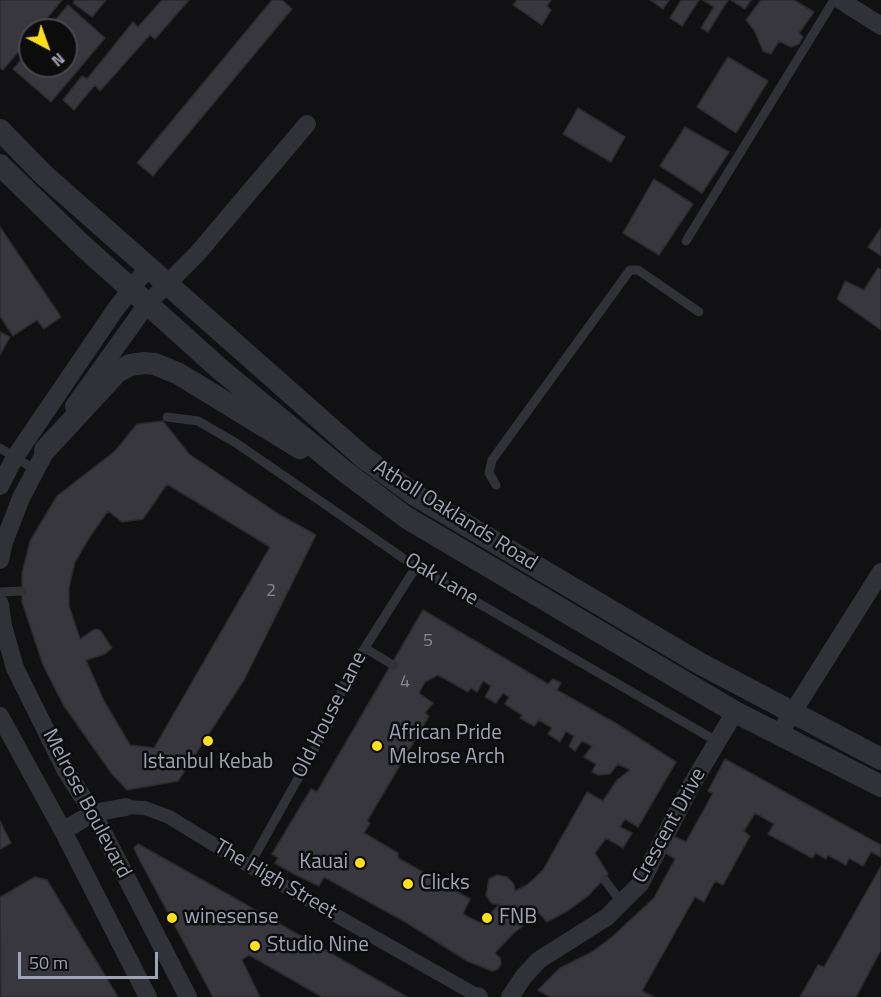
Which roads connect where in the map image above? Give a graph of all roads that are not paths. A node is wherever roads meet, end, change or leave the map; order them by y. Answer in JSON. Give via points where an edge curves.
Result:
{"nodes":[{"id":1,"x":841,"y":1,"type":"edge"},
{"id":2,"x":881,"y":26,"type":"edge"},
{"id":3,"x":307,"y":124,"type":"dead end"},
{"id":4,"x":0,"y":130,"type":"edge"},
{"id":5,"x":0,"y":165,"type":"edge"},
{"id":6,"x":686,"y":241,"type":"dead end"},
{"id":7,"x":148,"y":266,"type":"junction"},
{"id":8,"x":167,"y":282,"type":"junction"},
{"id":9,"x":138,"y":297,"type":"junction"},
{"id":10,"x":699,"y":312,"type":"dead end"},
{"id":11,"x":168,"y":417,"type":"dead end"},
{"id":12,"x":8,"y":452,"type":"edge"},
{"id":13,"x":40,"y":460,"type":"junction"},
{"id":14,"x":344,"y":471,"type":"junction"},
{"id":15,"x":496,"y":485,"type":"dead end"},
{"id":16,"x":0,"y":486,"type":"edge"},
{"id":17,"x":0,"y":560,"type":"edge"},
{"id":18,"x":416,"y":567,"type":"junction"},
{"id":19,"x":881,"y":572,"type":"edge"},
{"id":20,"x":22,"y":591,"type":"dead end"},
{"id":21,"x":0,"y":592,"type":"edge"},
{"id":22,"x":0,"y":604,"type":"edge"},
{"id":23,"x":365,"y":648,"type":"junction"},
{"id":24,"x":393,"y":665,"type":"dead end"},
{"id":25,"x":735,"y":712,"type":"junction"},
{"id":26,"x":793,"y":712,"type":"junction"},
{"id":27,"x":0,"y":716,"type":"edge"},
{"id":28,"x":779,"y":734,"type":"junction"},
{"id":29,"x":718,"y":742,"type":"junction"},
{"id":30,"x":881,"y":759,"type":"edge"},
{"id":31,"x":881,"y":786,"type":"edge"},
{"id":32,"x":126,"y":807,"type":"joint"},
{"id":33,"x":93,"y":813,"type":"junction"},
{"id":34,"x":63,"y":831,"type":"junction"},
{"id":35,"x":249,"y":866,"type":"junction"},
{"id":36,"x":604,"y":879,"type":"dead end"},
{"id":37,"x":623,"y":904,"type":"junction"},
{"id":38,"x":148,"y":997,"type":"edge"},
{"id":39,"x":188,"y":997,"type":"edge"},
{"id":40,"x":479,"y":997,"type":"edge"},
{"id":41,"x":510,"y":997,"type":"edge"}],
"edges":[{"from":1,"to":2,"type":"street"},
{"from":1,"to":6,"type":"lane"},
{"from":3,"to":8,"type":"street","via":[[197,254]]},
{"from":4,"to":7,"type":"street","name":"Atholl Oaklands Road","via":[[44,175]]},
{"from":5,"to":9,"type":"street","name":"Atholl Oaklands Road"},
{"from":7,"to":8,"type":"street","name":"Atholl Oaklands Road"},
{"from":7,"to":9,"type":"street"},
{"from":8,"to":9,"type":"street"},
{"from":8,"to":26,"type":"street","name":"Atholl Oaklands Road","via":[[363,457],[415,495],[699,663]]},
{"from":9,"to":12,"type":"street"},
{"from":9,"to":13,"type":"street"},
{"from":9,"to":14,"type":"street","name":"Atholl Oaklands Road"},
{"from":10,"to":15,"type":"lane","via":[[638,270],[630,270],[492,460],[489,473]]},
{"from":11,"to":18,"type":"lane","name":"Oak Lane","via":[[198,421],[236,443]]},
{"from":12,"to":13,"type":"lane"},
{"from":12,"to":16,"type":"street"},
{"from":13,"to":14,"type":"street","via":[[117,372],[144,363],[179,374],[273,434]]},
{"from":13,"to":17,"type":"street"},
{"from":14,"to":25,"type":"street","name":"Atholl Oaklands Road","via":[[406,518]]},
{"from":18,"to":23,"type":"lane","name":"Old House Lane"},
{"from":18,"to":29,"type":"lane","name":"Oak Lane"},
{"from":19,"to":26,"type":"street"},
{"from":20,"to":21,"type":"lane"},
{"from":22,"to":33,"type":"street","name":"Melrose Boulevard","via":[[15,668],[66,771]]},
{"from":23,"to":24,"type":"lane"},
{"from":23,"to":35,"type":"lane","name":"Old House Lane","via":[[347,676],[333,716]]},
{"from":25,"to":28,"type":"street","name":"Atholl Oaklands Road"},
{"from":25,"to":29,"type":"street","name":"Crescent Drive"},
{"from":26,"to":28,"type":"street"},
{"from":26,"to":30,"type":"street","name":"Atholl Oaklands Road"},
{"from":27,"to":34,"type":"street","name":"Melrose Boulevard"},
{"from":28,"to":31,"type":"street","name":"Atholl Oaklands Road"},
{"from":29,"to":37,"type":"street","name":"Crescent Drive","via":[[640,884]]},
{"from":32,"to":33,"type":"street","name":"The High Street"},
{"from":32,"to":35,"type":"street","name":"The High Street","via":[[145,808],[169,817]]},
{"from":33,"to":34,"type":"street","name":"The High Street"},
{"from":33,"to":39,"type":"street","name":"Melrose Boulevard"},
{"from":34,"to":38,"type":"street","name":"Melrose Boulevard"},
{"from":35,"to":40,"type":"street","name":"The High Street"},
{"from":36,"to":37,"type":"lane"},
{"from":37,"to":41,"type":"street","name":"Crescent Drive","via":[[545,955]]}]}
